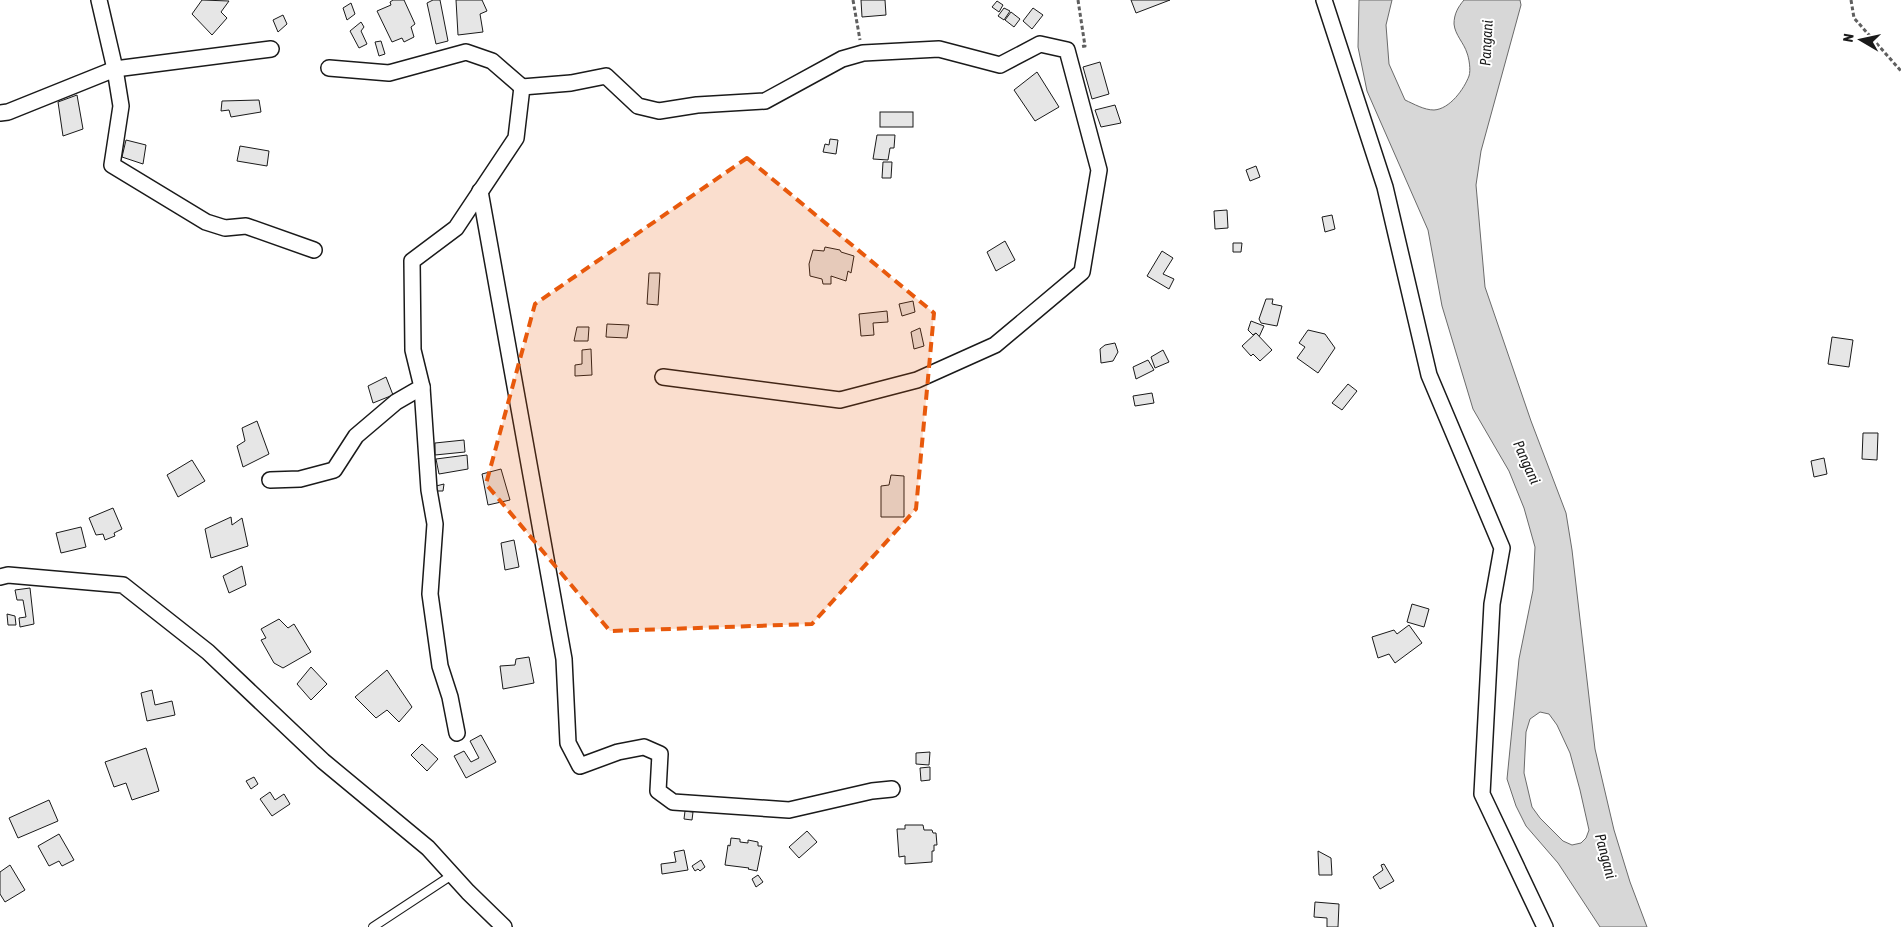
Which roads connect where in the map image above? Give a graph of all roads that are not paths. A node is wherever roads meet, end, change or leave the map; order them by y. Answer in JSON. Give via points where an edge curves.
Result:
{"nodes":[{"id":1,"x":99,"y":0,"type":"edge"},
{"id":2,"x":1324,"y":0,"type":"edge"},
{"id":3,"x":271,"y":49,"type":"dead end"},
{"id":4,"x":329,"y":68,"type":"dead end"},
{"id":5,"x":115,"y":69,"type":"junction"},
{"id":6,"x":522,"y":87,"type":"junction"},
{"id":7,"x":0,"y":113,"type":"edge"},
{"id":8,"x":480,"y":191,"type":"junction"},
{"id":9,"x":314,"y":250,"type":"dead end"},
{"id":10,"x":662,"y":377,"type":"dead end"},
{"id":11,"x":422,"y":387,"type":"junction"},
{"id":12,"x":270,"y":480,"type":"dead end"},
{"id":13,"x":0,"y":577,"type":"edge"},
{"id":14,"x":457,"y":733,"type":"dead end"},
{"id":15,"x":892,"y":789,"type":"dead end"},
{"id":16,"x":452,"y":874,"type":"junction"},
{"id":17,"x":373,"y":927,"type":"edge"},
{"id":18,"x":504,"y":927,"type":"edge"},
{"id":19,"x":1545,"y":927,"type":"edge"}],
"edges":[{"from":1,"to":5,"type":"street"},
{"from":2,"to":19,"type":"street","via":[[1385,187],[1429,375],[1502,548],[1492,604],[1482,794]]},
{"from":3,"to":5,"type":"street"},
{"from":4,"to":6,"type":"street","via":[[389,73],[466,52],[492,61]]},
{"from":5,"to":7,"type":"street"},
{"from":5,"to":9,"type":"street","via":[[121,106],[112,165],[206,222],[225,228],[246,226]]},
{"from":6,"to":8,"type":"street","via":[[516,138]]},
{"from":6,"to":10,"type":"street","via":[[606,76],[638,106],[660,112],[697,105],[765,101],[842,59],[863,53],[939,49],[1000,64],[1040,44],[1067,50],[1099,170],[1082,272],[995,345],[917,380],[840,400]]},
{"from":8,"to":11,"type":"street","via":[[456,228],[412,261],[414,350]]},
{"from":8,"to":15,"type":"street","via":[[564,659],[568,743],[580,766],[644,746],[660,754],[658,791],[673,802],[788,810]]},
{"from":11,"to":12,"type":"street","via":[[396,402],[356,436],[334,470],[300,478]]},
{"from":11,"to":14,"type":"street","via":[[429,490],[435,524],[430,594],[440,666]]},
{"from":13,"to":16,"type":"street","via":[[123,584],[208,652],[323,761],[428,848]]},
{"from":16,"to":17,"type":"lane"},
{"from":16,"to":18,"type":"street"}]}
